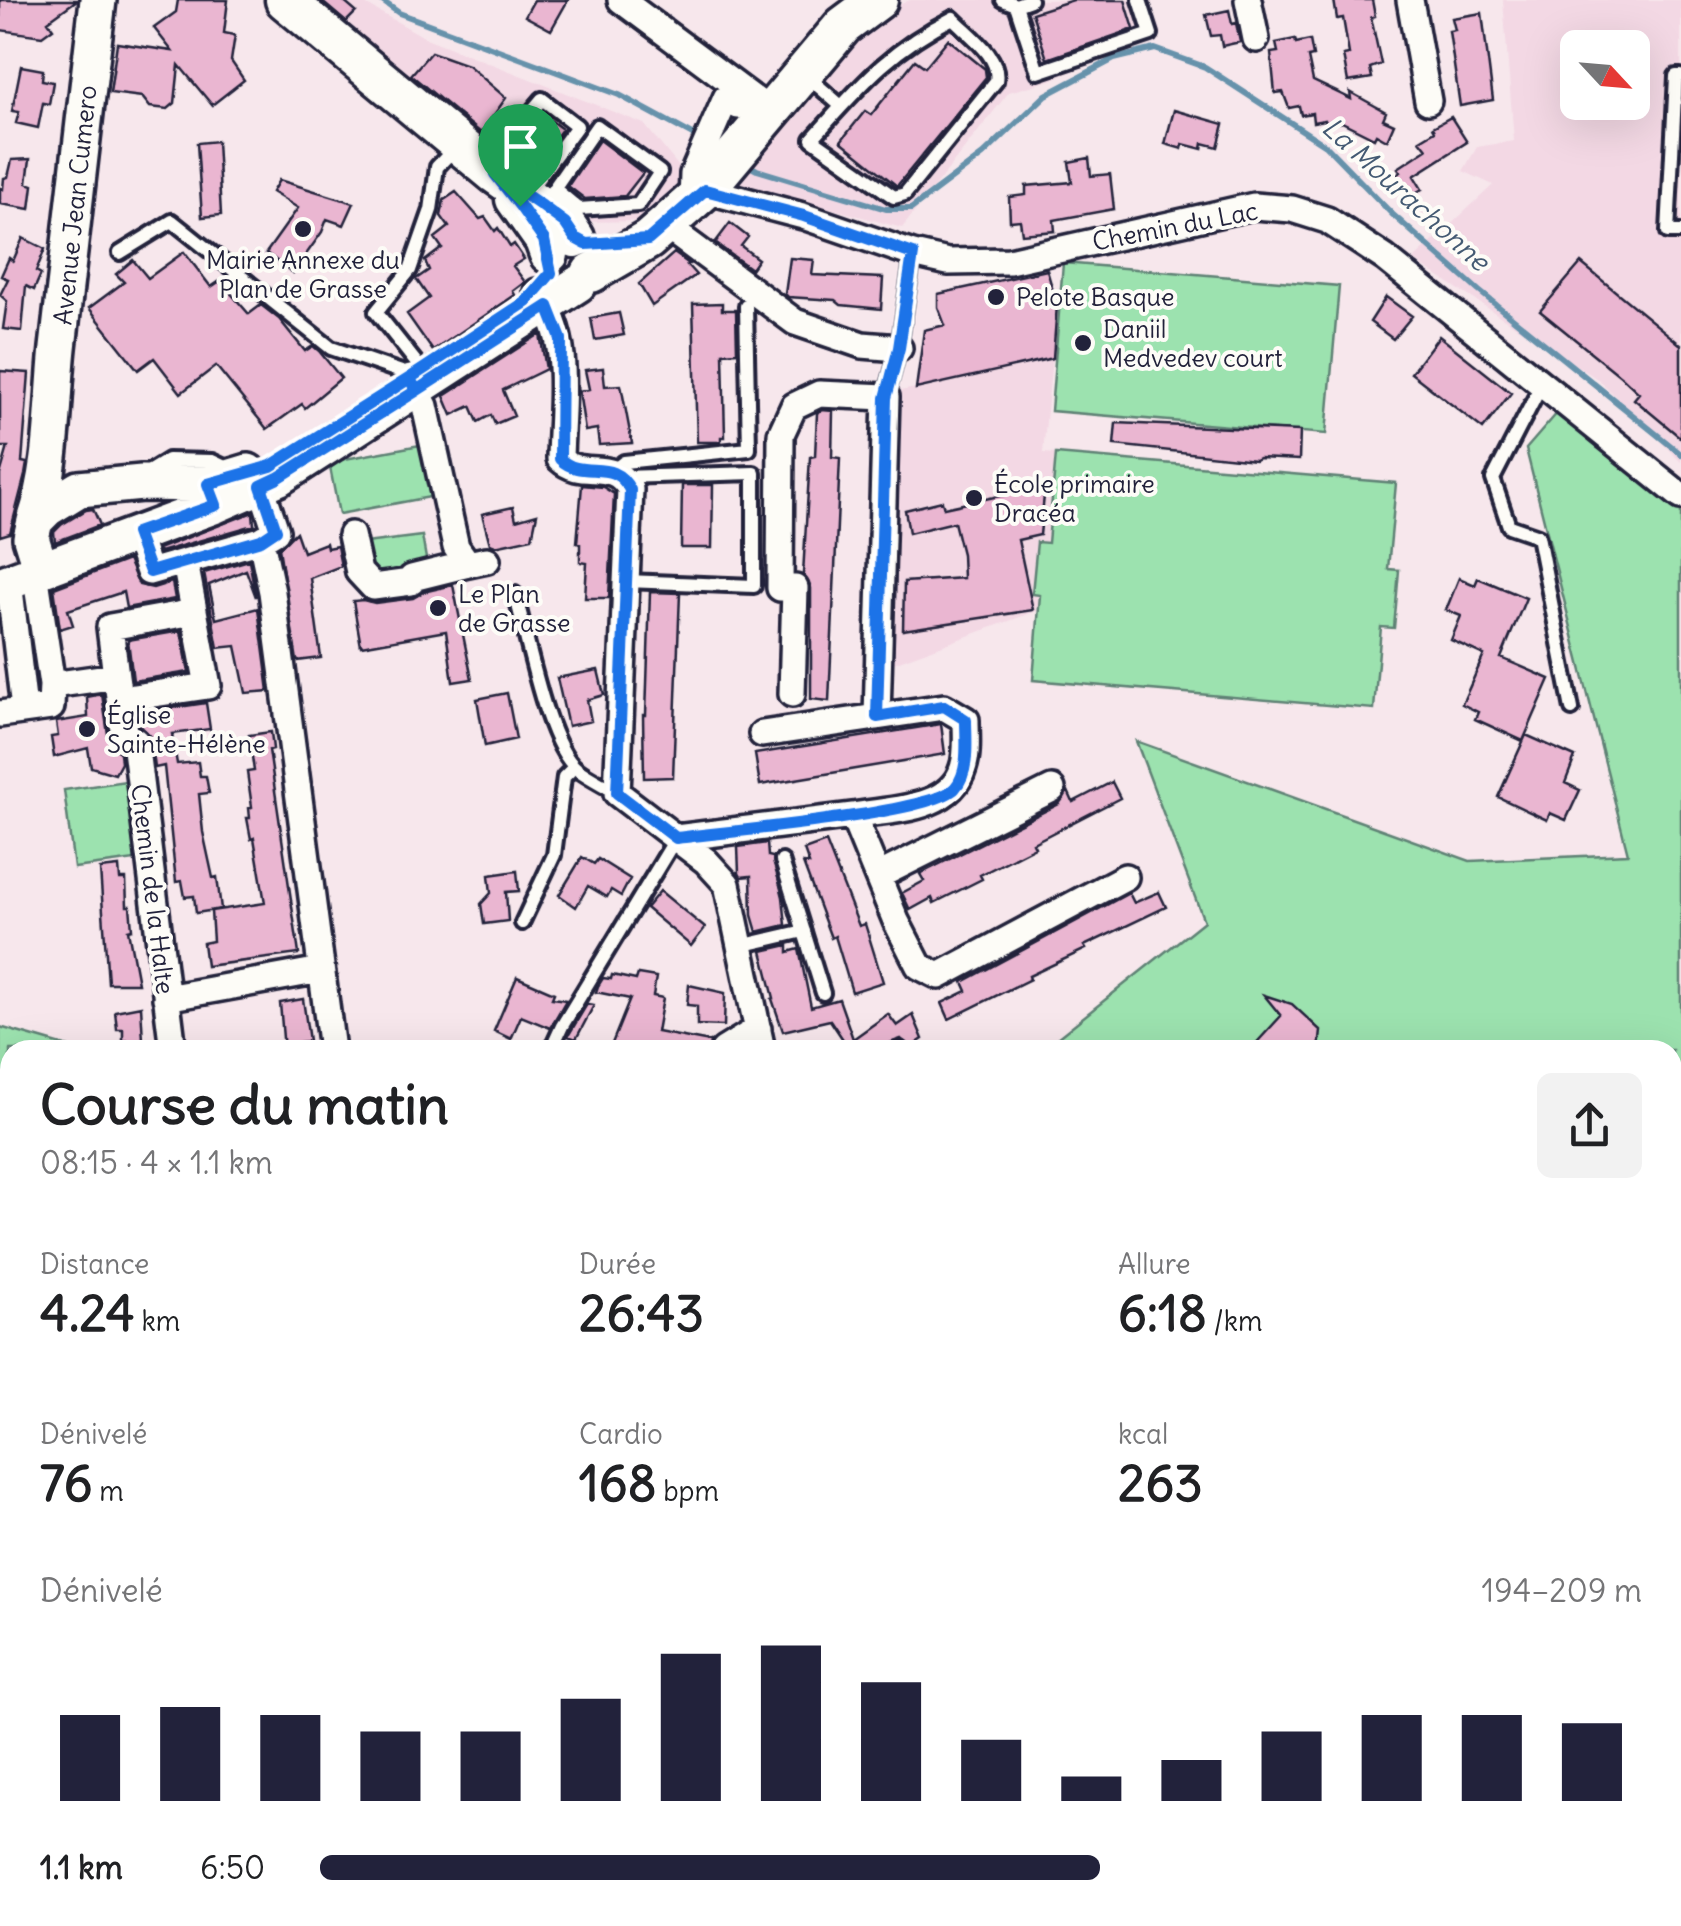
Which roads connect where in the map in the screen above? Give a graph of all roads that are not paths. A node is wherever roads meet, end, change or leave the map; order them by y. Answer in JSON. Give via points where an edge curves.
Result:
{"nodes":[{"id":1,"x":98,"y":0,"type":"edge"},
{"id":2,"x":285,"y":0,"type":"edge"},
{"id":3,"x":621,"y":0,"type":"edge"},
{"id":4,"x":1030,"y":0,"type":"edge"},
{"id":5,"x":1140,"y":0,"type":"edge"},
{"id":6,"x":1248,"y":0,"type":"edge"},
{"id":7,"x":1410,"y":0,"type":"edge"},
{"id":8,"x":871,"y":2,"type":"edge"},
{"id":9,"x":1009,"y":2,"type":"edge"},
{"id":10,"x":1256,"y":39,"type":"dead end"},
{"id":11,"x":802,"y":72,"type":"junction"},
{"id":12,"x":1681,"y":76,"type":"edge"},
{"id":13,"x":1428,"y":101,"type":"dead end"},
{"id":14,"x":841,"y":106,"type":"junction"},
{"id":15,"x":758,"y":111,"type":"junction"},
{"id":16,"x":480,"y":161,"type":"junction"},
{"id":17,"x":541,"y":196,"type":"junction"},
{"id":18,"x":687,"y":202,"type":"junction"},
{"id":19,"x":1681,"y":232,"type":"edge"},
{"id":20,"x":120,"y":254,"type":"dead end"},
{"id":21,"x":913,"y":254,"type":"junction"},
{"id":22,"x":564,"y":270,"type":"junction"},
{"id":23,"x":746,"y":306,"type":"dead end"},
{"id":24,"x":899,"y":348,"type":"junction"},
{"id":25,"x":415,"y":379,"type":"junction"},
{"id":26,"x":1542,"y":384,"type":"junction"},
{"id":27,"x":886,"y":398,"type":"junction"},
{"id":28,"x":50,"y":455,"type":"junction"},
{"id":29,"x":618,"y":474,"type":"junction"},
{"id":30,"x":105,"y":486,"type":"junction"},
{"id":31,"x":231,"y":487,"type":"junction"},
{"id":32,"x":1681,"y":496,"type":"edge"},
{"id":33,"x":35,"y":521,"type":"junction"},
{"id":34,"x":351,"y":535,"type":"dead end"},
{"id":35,"x":128,"y":536,"type":"junction"},
{"id":36,"x":261,"y":540,"type":"junction"},
{"id":37,"x":185,"y":562,"type":"junction"},
{"id":38,"x":21,"y":577,"type":"edge"},
{"id":39,"x":626,"y":582,"type":"junction"},
{"id":40,"x":516,"y":594,"type":"dead end"},
{"id":41,"x":194,"y":612,"type":"junction"},
{"id":42,"x":52,"y":685,"type":"junction"},
{"id":43,"x":118,"y":687,"type":"junction"},
{"id":44,"x":792,"y":694,"type":"dead end"},
{"id":45,"x":1572,"y":709,"type":"dead end"},
{"id":46,"x":12,"y":712,"type":"edge"},
{"id":47,"x":877,"y":717,"type":"junction"},
{"id":48,"x":762,"y":734,"type":"dead end"},
{"id":49,"x":574,"y":767,"type":"junction"},
{"id":50,"x":1052,"y":790,"type":"dead end"},
{"id":51,"x":617,"y":793,"type":"junction"},
{"id":52,"x":853,"y":816,"type":"junction"},
{"id":53,"x":676,"y":838,"type":"junction"},
{"id":54,"x":782,"y":861,"type":"dead end"},
{"id":55,"x":880,"y":875,"type":"junction"},
{"id":56,"x":1125,"y":876,"type":"dead end"},
{"id":57,"x":522,"y":923,"type":"dead end"},
{"id":58,"x":804,"y":931,"type":"junction"},
{"id":59,"x":740,"y":946,"type":"junction"},
{"id":60,"x":321,"y":970,"type":"junction"},
{"id":61,"x":823,"y":993,"type":"dead end"},
{"id":62,"x":166,"y":998,"type":"junction"},
{"id":63,"x":172,"y":1040,"type":"edge"},
{"id":64,"x":331,"y":1040,"type":"edge"},
{"id":65,"x":556,"y":1040,"type":"edge"},
{"id":66,"x":760,"y":1040,"type":"edge"}],
"edges":[{"from":1,"to":28,"type":"street","name":"Avenue Jean Cumero"},
{"from":2,"to":16,"type":"main road"},
{"from":3,"to":15,"type":"street"},
{"from":4,"to":9,"type":"lane"},
{"from":5,"to":9,"type":"lane","via":[[1151,34],[1038,72]]},
{"from":6,"to":10,"type":"street"},
{"from":7,"to":13,"type":"street"},
{"from":8,"to":11,"type":"main road"},
{"from":11,"to":14,"type":"lane"},
{"from":11,"to":15,"type":"main road"},
{"from":12,"to":19,"type":"lane","via":[[1668,232]]},
{"from":14,"to":14,"type":"lane","via":[[891,55],[952,18],[998,71],[996,82],[905,194],[894,198],[812,139]]},
{"from":15,"to":18,"type":"main road"},
{"from":15,"to":18,"type":"street","via":[[726,98]]},
{"from":16,"to":17,"type":"main road"},
{"from":16,"to":17,"type":"lane","via":[[542,99],[577,126]]},
{"from":16,"to":22,"type":"main road"},
{"from":16,"to":25,"type":"lane","via":[[437,168],[410,270],[376,312]]},
{"from":17,"to":17,"type":"lane","via":[[597,126],[660,172],[638,206],[580,209]]},
{"from":17,"to":22,"type":"main road","via":[[565,223]]},
{"from":18,"to":21,"type":"street","name":"Chemin du Lac","via":[[804,216]]},
{"from":18,"to":22,"type":"main road"},
{"from":18,"to":24,"type":"street","via":[[795,322],[862,344]]},
{"from":20,"to":25,"type":"lane","via":[[172,221],[331,348]]},
{"from":21,"to":24,"type":"lane"},
{"from":21,"to":26,"type":"street","name":"Chemin du Lac","via":[[948,262],[1009,260],[1254,206],[1292,209],[1328,220],[1385,258]]},
{"from":22,"to":25,"type":"street"},
{"from":22,"to":29,"type":"street","via":[[560,459]]},
{"from":23,"to":29,"type":"lane","via":[[749,449],[624,462]]},
{"from":24,"to":27,"type":"lane"},
{"from":25,"to":31,"type":"street"},
{"from":25,"to":34,"type":"street","via":[[456,548],[477,562],[373,587],[359,572]]},
{"from":26,"to":32,"type":"street","name":"Chemin du Lac"},
{"from":26,"to":45,"type":"lane","via":[[1493,479],[1509,526],[1538,536]]},
{"from":27,"to":44,"type":"street","via":[[819,394],[794,406],[781,434],[780,588],[795,588]]},
{"from":27,"to":47,"type":"street"},
{"from":28,"to":30,"type":"street","via":[[64,477]]},
{"from":28,"to":33,"type":"street","name":"Avenue Jean Cumero"},
{"from":29,"to":39,"type":"street","via":[[630,490]]},
{"from":29,"to":39,"type":"lane","via":[[754,474],[754,586]]},
{"from":30,"to":31,"type":"street"},
{"from":30,"to":33,"type":"street","via":[[48,508]]},
{"from":30,"to":35,"type":"street","via":[[121,500]]},
{"from":31,"to":35,"type":"street"},
{"from":31,"to":36,"type":"street","via":[[276,530]]},
{"from":33,"to":38,"type":"street","name":"Avenue Jean Cumero"},
{"from":35,"to":37,"type":"street","via":[[150,572]]},
{"from":35,"to":38,"type":"street"},
{"from":36,"to":37,"type":"street"},
{"from":36,"to":60,"type":"street"},
{"from":37,"to":41,"type":"street"},
{"from":38,"to":42,"type":"street"},
{"from":38,"to":46,"type":"street"},
{"from":39,"to":51,"type":"street"},
{"from":40,"to":49,"type":"lane","via":[[536,680]]},
{"from":41,"to":43,"type":"street","via":[[110,627]]},
{"from":41,"to":43,"type":"street","via":[[208,686]]},
{"from":42,"to":43,"type":"street"},
{"from":42,"to":46,"type":"street","via":[[51,707]]},
{"from":43,"to":62,"type":"street","name":"Chemin de la Halte","via":[[125,738],[135,741]]},
{"from":47,"to":48,"type":"street"},
{"from":47,"to":52,"type":"street","via":[[944,706],[966,720],[965,764],[956,788],[932,802]]},
{"from":49,"to":51,"type":"lane"},
{"from":49,"to":57,"type":"lane","via":[[564,776],[554,855]]},
{"from":50,"to":55,"type":"street"},
{"from":51,"to":53,"type":"street"},
{"from":52,"to":53,"type":"street"},
{"from":52,"to":55,"type":"street"},
{"from":53,"to":59,"type":"street","via":[[726,884]]},
{"from":53,"to":65,"type":"lane"},
{"from":54,"to":58,"type":"lane"},
{"from":55,"to":56,"type":"street","via":[[919,966],[939,976]]},
{"from":58,"to":59,"type":"lane"},
{"from":58,"to":61,"type":"lane"},
{"from":59,"to":66,"type":"street"},
{"from":60,"to":62,"type":"street"},
{"from":60,"to":64,"type":"street"},
{"from":62,"to":63,"type":"street","name":"Chemin de la Halte"}]}
